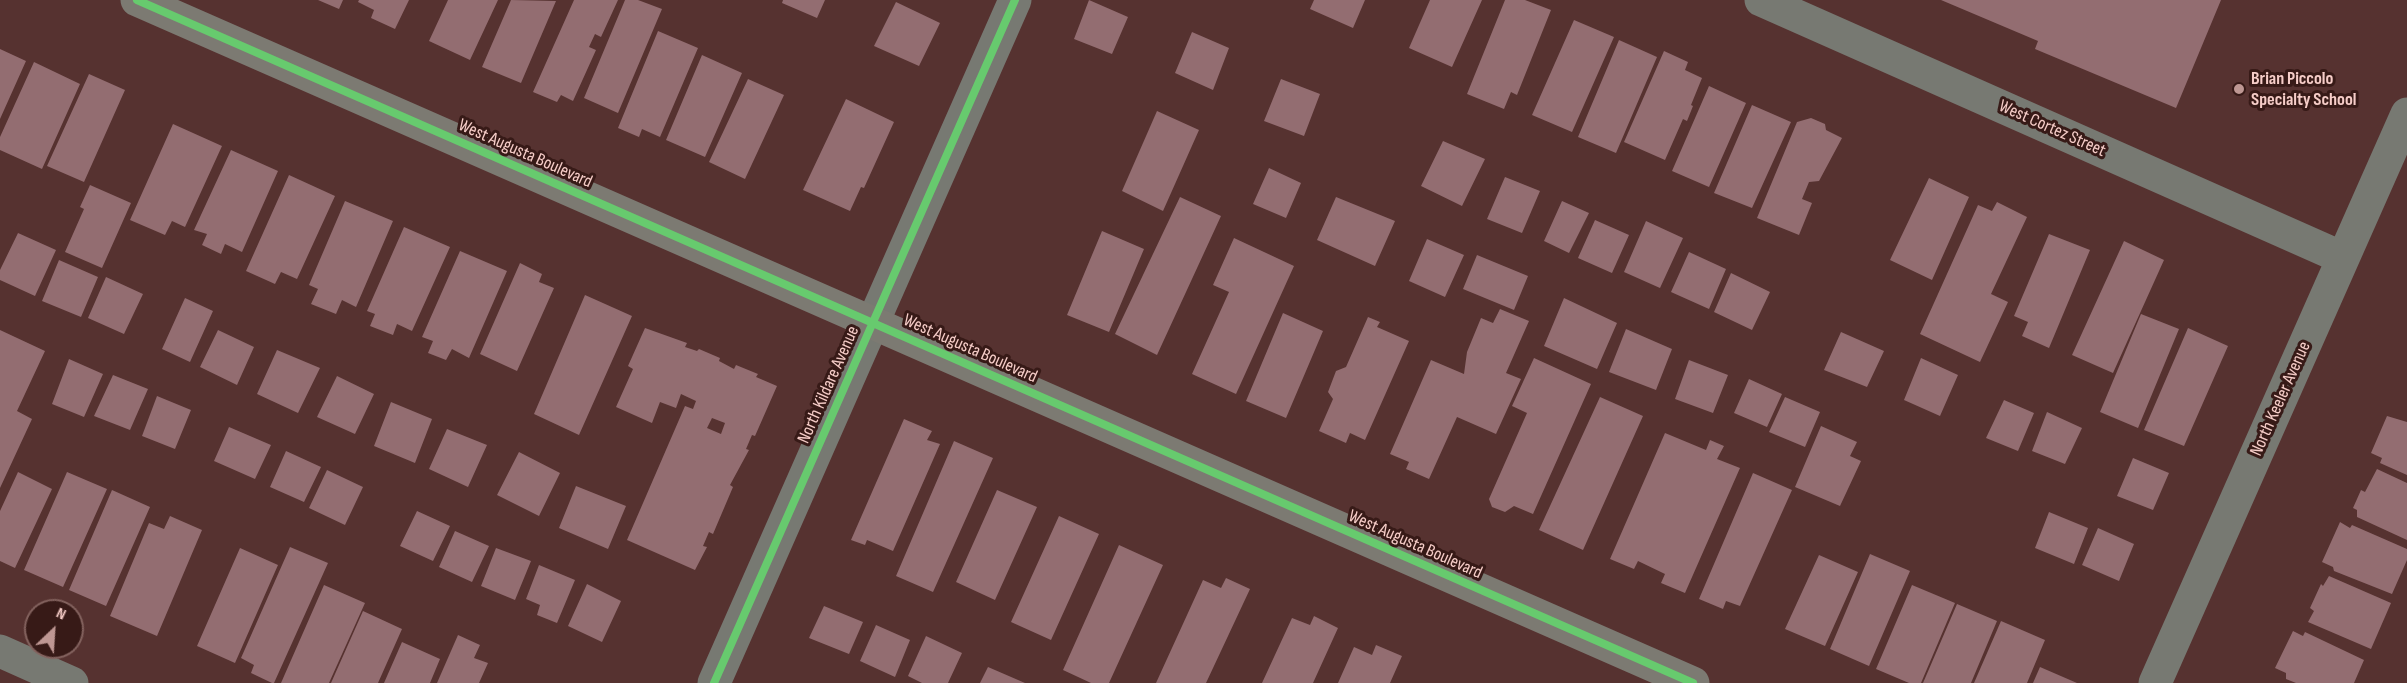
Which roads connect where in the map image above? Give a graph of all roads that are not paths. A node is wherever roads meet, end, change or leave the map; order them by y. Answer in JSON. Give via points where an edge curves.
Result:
{"nodes":[{"id":1,"x":137,"y":0,"type":"edge"},
{"id":2,"x":1015,"y":0,"type":"edge"},
{"id":3,"x":1761,"y":0,"type":"edge"},
{"id":4,"x":2407,"y":114,"type":"edge"},
{"id":5,"x":2343,"y":258,"type":"junction"},
{"id":6,"x":873,"y":323,"type":"junction"},
{"id":7,"x":0,"y":651,"type":"edge"},
{"id":8,"x":72,"y":683,"type":"edge"},
{"id":9,"x":714,"y":683,"type":"edge"},
{"id":10,"x":1693,"y":683,"type":"edge"},
{"id":11,"x":2155,"y":683,"type":"edge"}],
"edges":[{"from":1,"to":6,"type":"street","name":"West Augusta Boulevard"},
{"from":2,"to":6,"type":"street","name":"North Kildare Avenue"},
{"from":3,"to":5,"type":"street","name":"West Cortez Street"},
{"from":4,"to":5,"type":"street","name":"North Keeler Avenue"},
{"from":5,"to":11,"type":"street","name":"North Keeler Avenue"},
{"from":6,"to":9,"type":"street","name":"North Kildare Avenue"},
{"from":6,"to":10,"type":"street","name":"West Augusta Boulevard"},
{"from":7,"to":8,"type":"street"}]}
